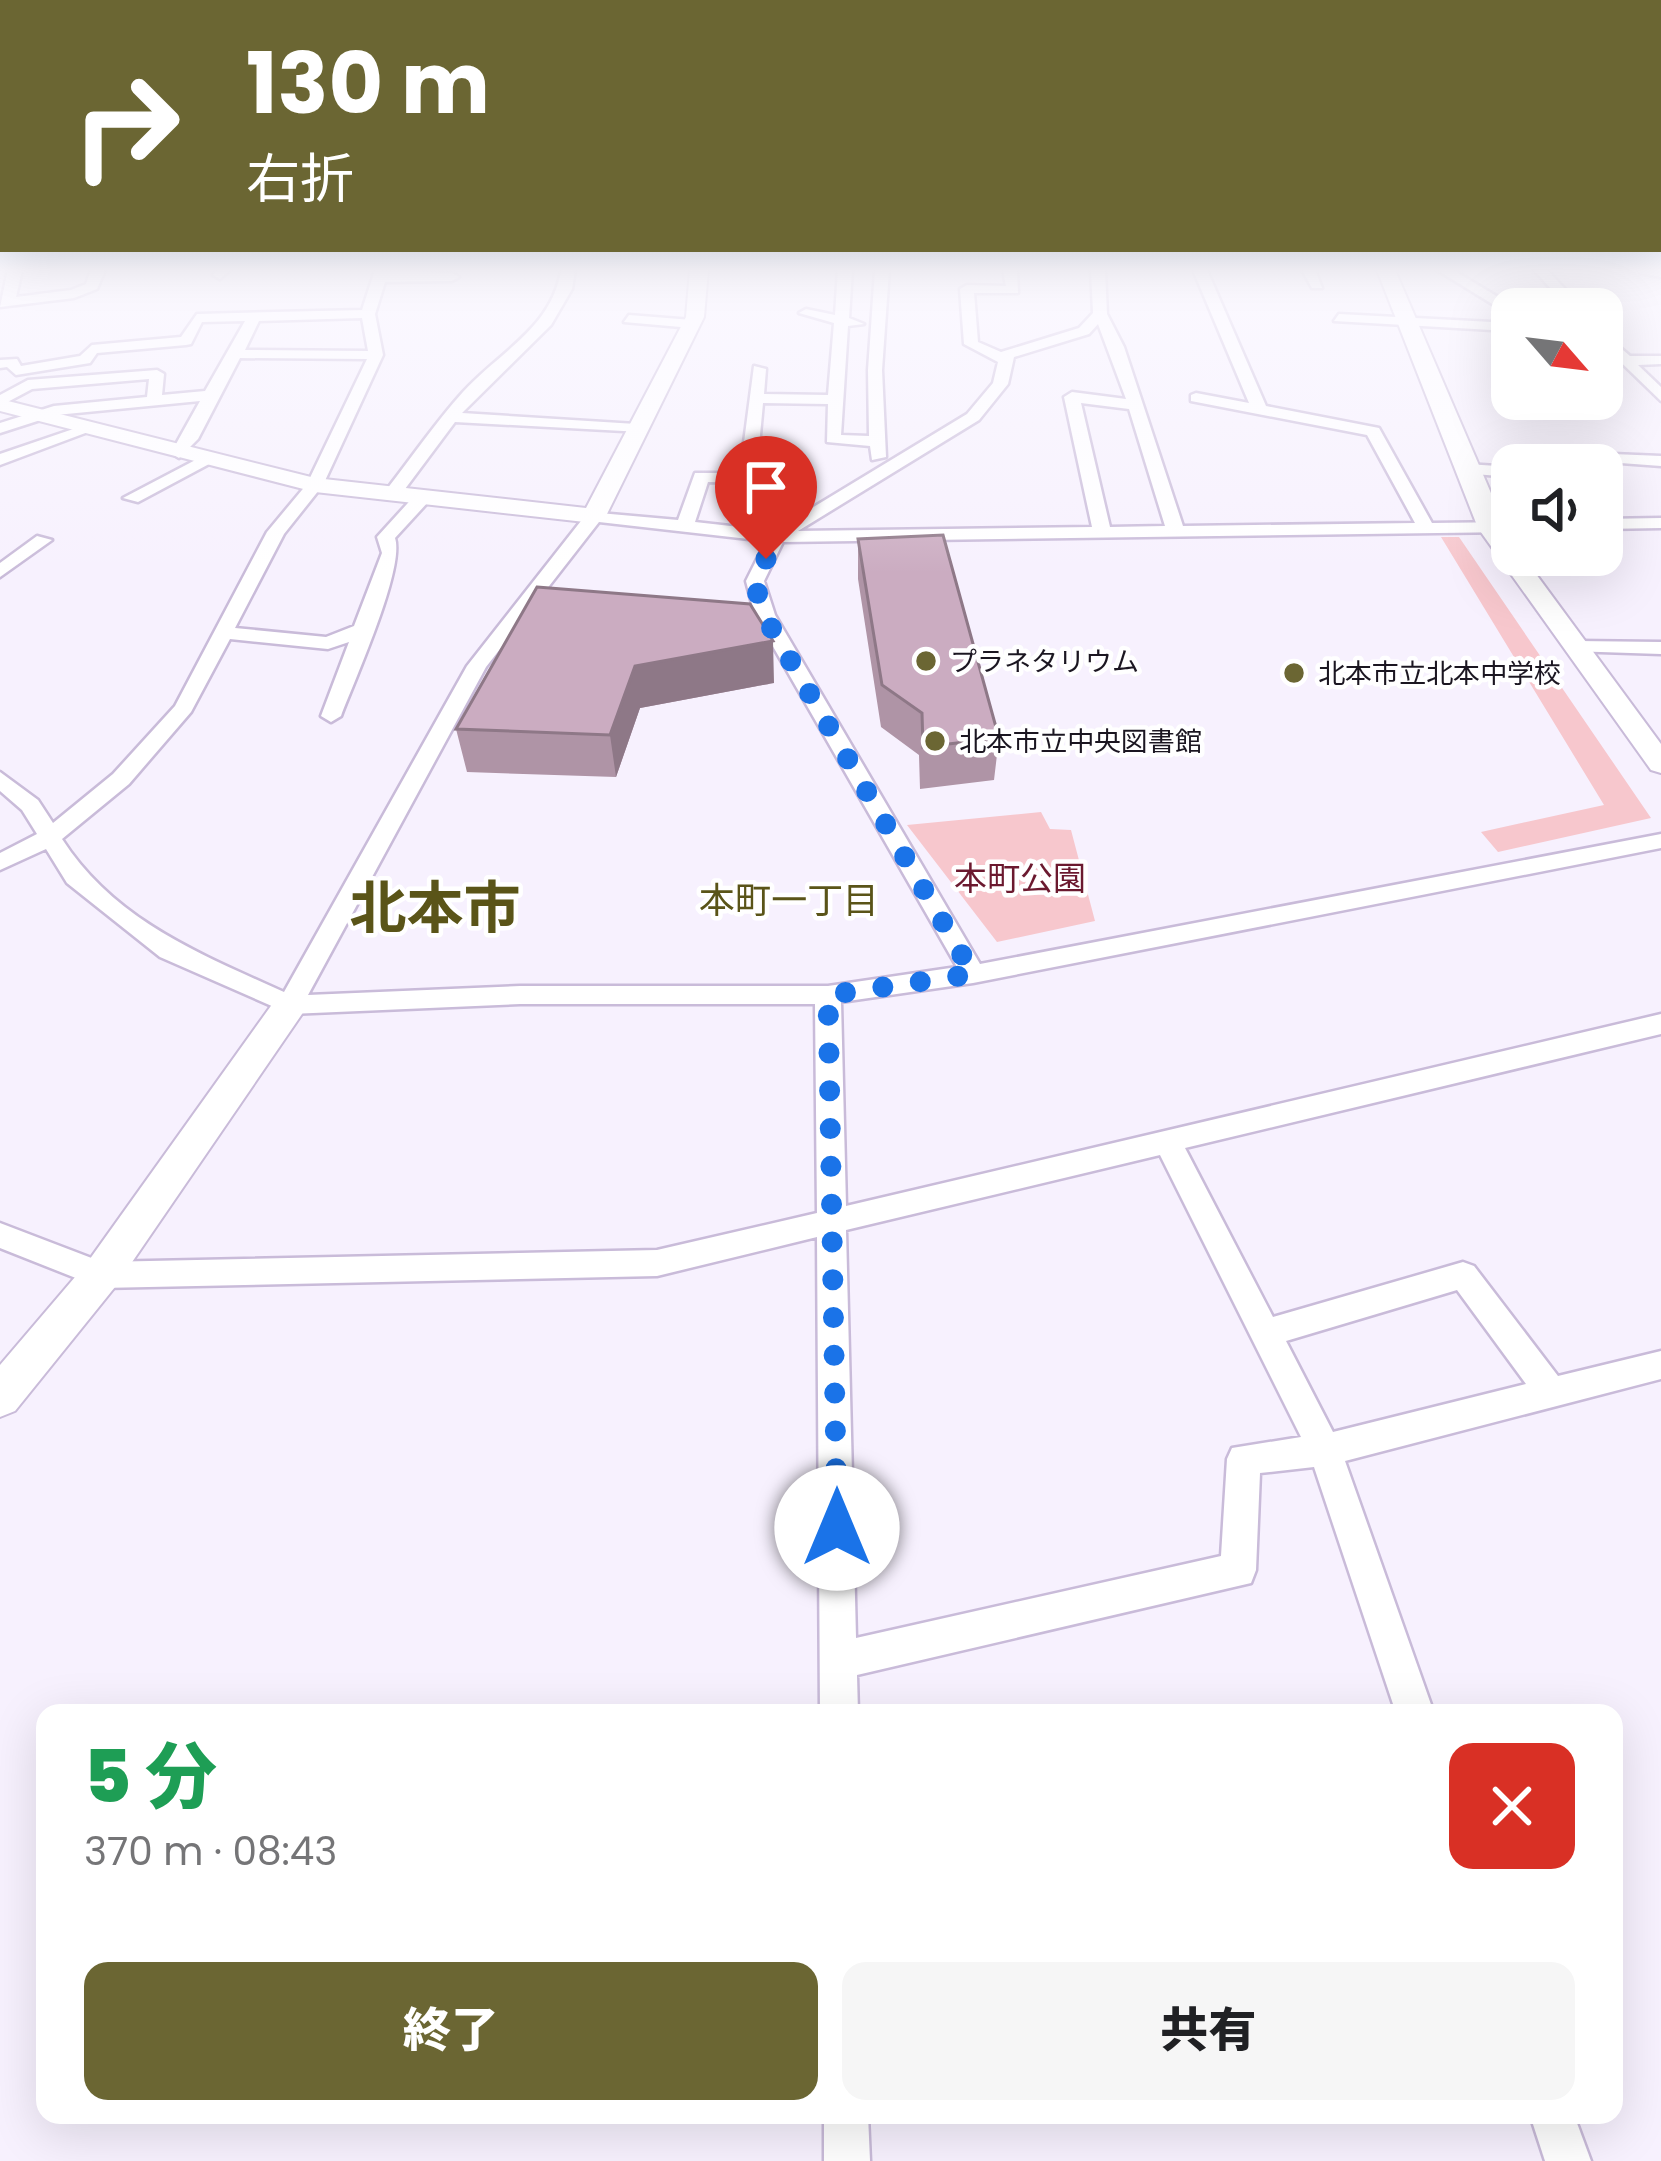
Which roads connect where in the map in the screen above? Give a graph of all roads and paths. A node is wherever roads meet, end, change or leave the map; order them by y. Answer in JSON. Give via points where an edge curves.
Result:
{"nodes":[{"id":1,"x":227,"y":371,"type":"edge"},
{"id":2,"x":369,"y":371,"type":"edge"},
{"id":3,"x":494,"y":371,"type":"edge"},
{"id":4,"x":667,"y":371,"type":"edge"},
{"id":5,"x":759,"y":371,"type":"edge"},
{"id":6,"x":836,"y":371,"type":"edge"},
{"id":7,"x":877,"y":371,"type":"edge"},
{"id":8,"x":1003,"y":371,"type":"edge"},
{"id":9,"x":1122,"y":371,"type":"edge"},
{"id":10,"x":1243,"y":371,"type":"edge"},
{"id":11,"x":1426,"y":371,"type":"edge"},
{"id":12,"x":1636,"y":371,"type":"edge"},
{"id":13,"x":211,"y":395,"type":"junction"},
{"id":14,"x":1661,"y":396,"type":"edge"},
{"id":15,"x":756,"y":398,"type":"junction"},
{"id":16,"x":1196,"y":398,"type":"dead end"},
{"id":17,"x":154,"y":400,"type":"junction"},
{"id":18,"x":833,"y":400,"type":"junction"},
{"id":19,"x":0,"y":403,"type":"edge"},
{"id":20,"x":1136,"y":405,"type":"junction"},
{"id":21,"x":1260,"y":410,"type":"junction"},
{"id":22,"x":41,"y":416,"type":"junction"},
{"id":23,"x":452,"y":417,"type":"junction"},
{"id":24,"x":0,"y":428,"type":"edge"},
{"id":25,"x":88,"y":429,"type":"junction"},
{"id":26,"x":636,"y":430,"type":"junction"},
{"id":27,"x":875,"y":440,"type":"junction"},
{"id":28,"x":179,"y":453,"type":"junction"},
{"id":29,"x":1623,"y":459,"type":"edge"},
{"id":30,"x":0,"y":460,"type":"edge"},
{"id":31,"x":206,"y":460,"type":"junction"},
{"id":32,"x":1661,"y":460,"type":"edge"},
{"id":33,"x":1467,"y":469,"type":"junction"},
{"id":34,"x":1491,"y":471,"type":"edge"},
{"id":35,"x":881,"y":474,"type":"junction"},
{"id":36,"x":315,"y":484,"type":"junction"},
{"id":37,"x":393,"y":494,"type":"junction"},
{"id":38,"x":423,"y":497,"type":"junction"},
{"id":39,"x":133,"y":498,"type":"dead end"},
{"id":40,"x":1491,"y":510,"type":"edge"},
{"id":41,"x":594,"y":516,"type":"junction"},
{"id":42,"x":1653,"y":523,"type":"edge"},
{"id":43,"x":1623,"y":524,"type":"edge"},
{"id":44,"x":685,"y":527,"type":"junction"},
{"id":45,"x":1491,"y":527,"type":"edge"},
{"id":46,"x":1426,"y":528,"type":"junction"},
{"id":47,"x":1175,"y":529,"type":"junction"},
{"id":48,"x":1102,"y":531,"type":"junction"},
{"id":49,"x":777,"y":537,"type":"junction"},
{"id":50,"x":1661,"y":538,"type":"edge"},
{"id":51,"x":43,"y":540,"type":"dead end"},
{"id":52,"x":0,"y":572,"type":"edge"},
{"id":53,"x":1532,"y":576,"type":"edge"},
{"id":54,"x":367,"y":628,"type":"junction"},
{"id":55,"x":223,"y":633,"type":"junction"},
{"id":56,"x":1577,"y":647,"type":"junction"},
{"id":57,"x":1661,"y":648,"type":"edge"},
{"id":58,"x":331,"y":716,"type":"dead end"},
{"id":59,"x":1661,"y":764,"type":"edge"},
{"id":60,"x":0,"y":779,"type":"edge"},
{"id":61,"x":50,"y":837,"type":"junction"},
{"id":62,"x":1661,"y":841,"type":"edge"},
{"id":63,"x":0,"y":862,"type":"edge"},
{"id":64,"x":973,"y":974,"type":"junction"},
{"id":65,"x":828,"y":995,"type":"junction"},
{"id":66,"x":290,"y":1005,"type":"junction"},
{"id":67,"x":1661,"y":1024,"type":"edge"},
{"id":68,"x":1166,"y":1139,"type":"junction"},
{"id":69,"x":835,"y":1219,"type":"junction"},
{"id":70,"x":0,"y":1235,"type":"edge"},
{"id":71,"x":101,"y":1275,"type":"junction"},
{"id":72,"x":1264,"y":1334,"type":"junction"},
{"id":73,"x":1661,"y":1365,"type":"edge"},
{"id":74,"x":1551,"y":1393,"type":"junction"},
{"id":75,"x":0,"y":1397,"type":"edge"},
{"id":76,"x":1325,"y":1450,"type":"junction"},
{"id":77,"x":838,"y":1660,"type":"junction"},
{"id":78,"x":839,"y":1704,"type":"edge"},
{"id":79,"x":1412,"y":1704,"type":"edge"},
{"id":80,"x":846,"y":2124,"type":"edge"},
{"id":81,"x":1555,"y":2124,"type":"edge"},
{"id":82,"x":847,"y":2161,"type":"edge"},
{"id":83,"x":1568,"y":2161,"type":"edge"}],
"edges":[{"from":1,"to":13,"type":"street"},
{"from":2,"to":36,"type":"street"},
{"from":3,"to":23,"type":"street"},
{"from":4,"to":26,"type":"street"},
{"from":5,"to":15,"type":"street"},
{"from":6,"to":18,"type":"street"},
{"from":7,"to":27,"type":"street"},
{"from":8,"to":35,"type":"street","via":[[973,417]]},
{"from":9,"to":20,"type":"street"},
{"from":10,"to":21,"type":"street"},
{"from":11,"to":33,"type":"street"},
{"from":12,"to":14,"type":"street"},
{"from":13,"to":17,"type":"street"},
{"from":13,"to":28,"type":"street","via":[[197,434]]},
{"from":15,"to":18,"type":"street"},
{"from":15,"to":44,"type":"street","via":[[748,478],[701,477]]},
{"from":16,"to":21,"type":"street"},
{"from":17,"to":19,"type":"street","via":[[157,374],[28,385]]},
{"from":17,"to":22,"type":"street"},
{"from":18,"to":27,"type":"street","via":[[833,440]]},
{"from":19,"to":22,"type":"street"},
{"from":20,"to":47,"type":"street"},
{"from":20,"to":48,"type":"street","via":[[1072,397]]},
{"from":21,"to":46,"type":"street","via":[[1372,431]]},
{"from":22,"to":24,"type":"street"},
{"from":22,"to":25,"type":"street"},
{"from":23,"to":26,"type":"street"},
{"from":23,"to":37,"type":"street"},
{"from":25,"to":28,"type":"street"},
{"from":25,"to":30,"type":"street"},
{"from":26,"to":41,"type":"street"},
{"from":27,"to":35,"type":"street"},
{"from":28,"to":31,"type":"street"},
{"from":29,"to":32,"type":"street"},
{"from":31,"to":36,"type":"street"},
{"from":31,"to":39,"type":"street"},
{"from":33,"to":34,"type":"street"},
{"from":33,"to":40,"type":"street"},
{"from":35,"to":49,"type":"street"},
{"from":36,"to":37,"type":"street"},
{"from":36,"to":55,"type":"street","via":[[276,532]]},
{"from":37,"to":38,"type":"street"},
{"from":38,"to":41,"type":"street"},
{"from":38,"to":54,"type":"street","via":[[386,537],[391,553]]},
{"from":41,"to":44,"type":"street"},
{"from":41,"to":66,"type":"street","via":[[534,608],[477,666]]},
{"from":42,"to":43,"type":"street"},
{"from":42,"to":50,"type":"street"},
{"from":44,"to":49,"type":"street"},
{"from":45,"to":46,"type":"street"},
{"from":46,"to":47,"type":"street"},
{"from":47,"to":48,"type":"street"},
{"from":48,"to":49,"type":"street"},
{"from":49,"to":64,"type":"street","via":[[754,581],[755,616]]},
{"from":51,"to":52,"type":"street"},
{"from":53,"to":56,"type":"street"},
{"from":54,"to":55,"type":"street","via":[[328,643]]},
{"from":54,"to":58,"type":"street"},
{"from":55,"to":61,"type":"street","via":[[156,744]]},
{"from":56,"to":57,"type":"street"},
{"from":56,"to":59,"type":"street"},
{"from":60,"to":61,"type":"street"},
{"from":61,"to":63,"type":"street"},
{"from":61,"to":66,"type":"street","via":[[75,877],[152,939]]},
{"from":62,"to":64,"type":"street"},
{"from":64,"to":65,"type":"street"},
{"from":65,"to":66,"type":"street"},
{"from":65,"to":69,"type":"street"},
{"from":66,"to":71,"type":"street"},
{"from":67,"to":68,"type":"street"},
{"from":68,"to":69,"type":"street"},
{"from":68,"to":72,"type":"street"},
{"from":69,"to":71,"type":"street","via":[[657,1263]]},
{"from":69,"to":77,"type":"street"},
{"from":70,"to":71,"type":"street"},
{"from":71,"to":75,"type":"street"},
{"from":72,"to":74,"type":"street","via":[[1463,1275]]},
{"from":72,"to":76,"type":"street"},
{"from":73,"to":74,"type":"street"},
{"from":74,"to":76,"type":"street"},
{"from":76,"to":77,"type":"street","via":[[1244,1459],[1238,1570]]},
{"from":76,"to":79,"type":"street"},
{"from":77,"to":78,"type":"street"},
{"from":80,"to":82,"type":"street"},
{"from":81,"to":83,"type":"street"}]}
